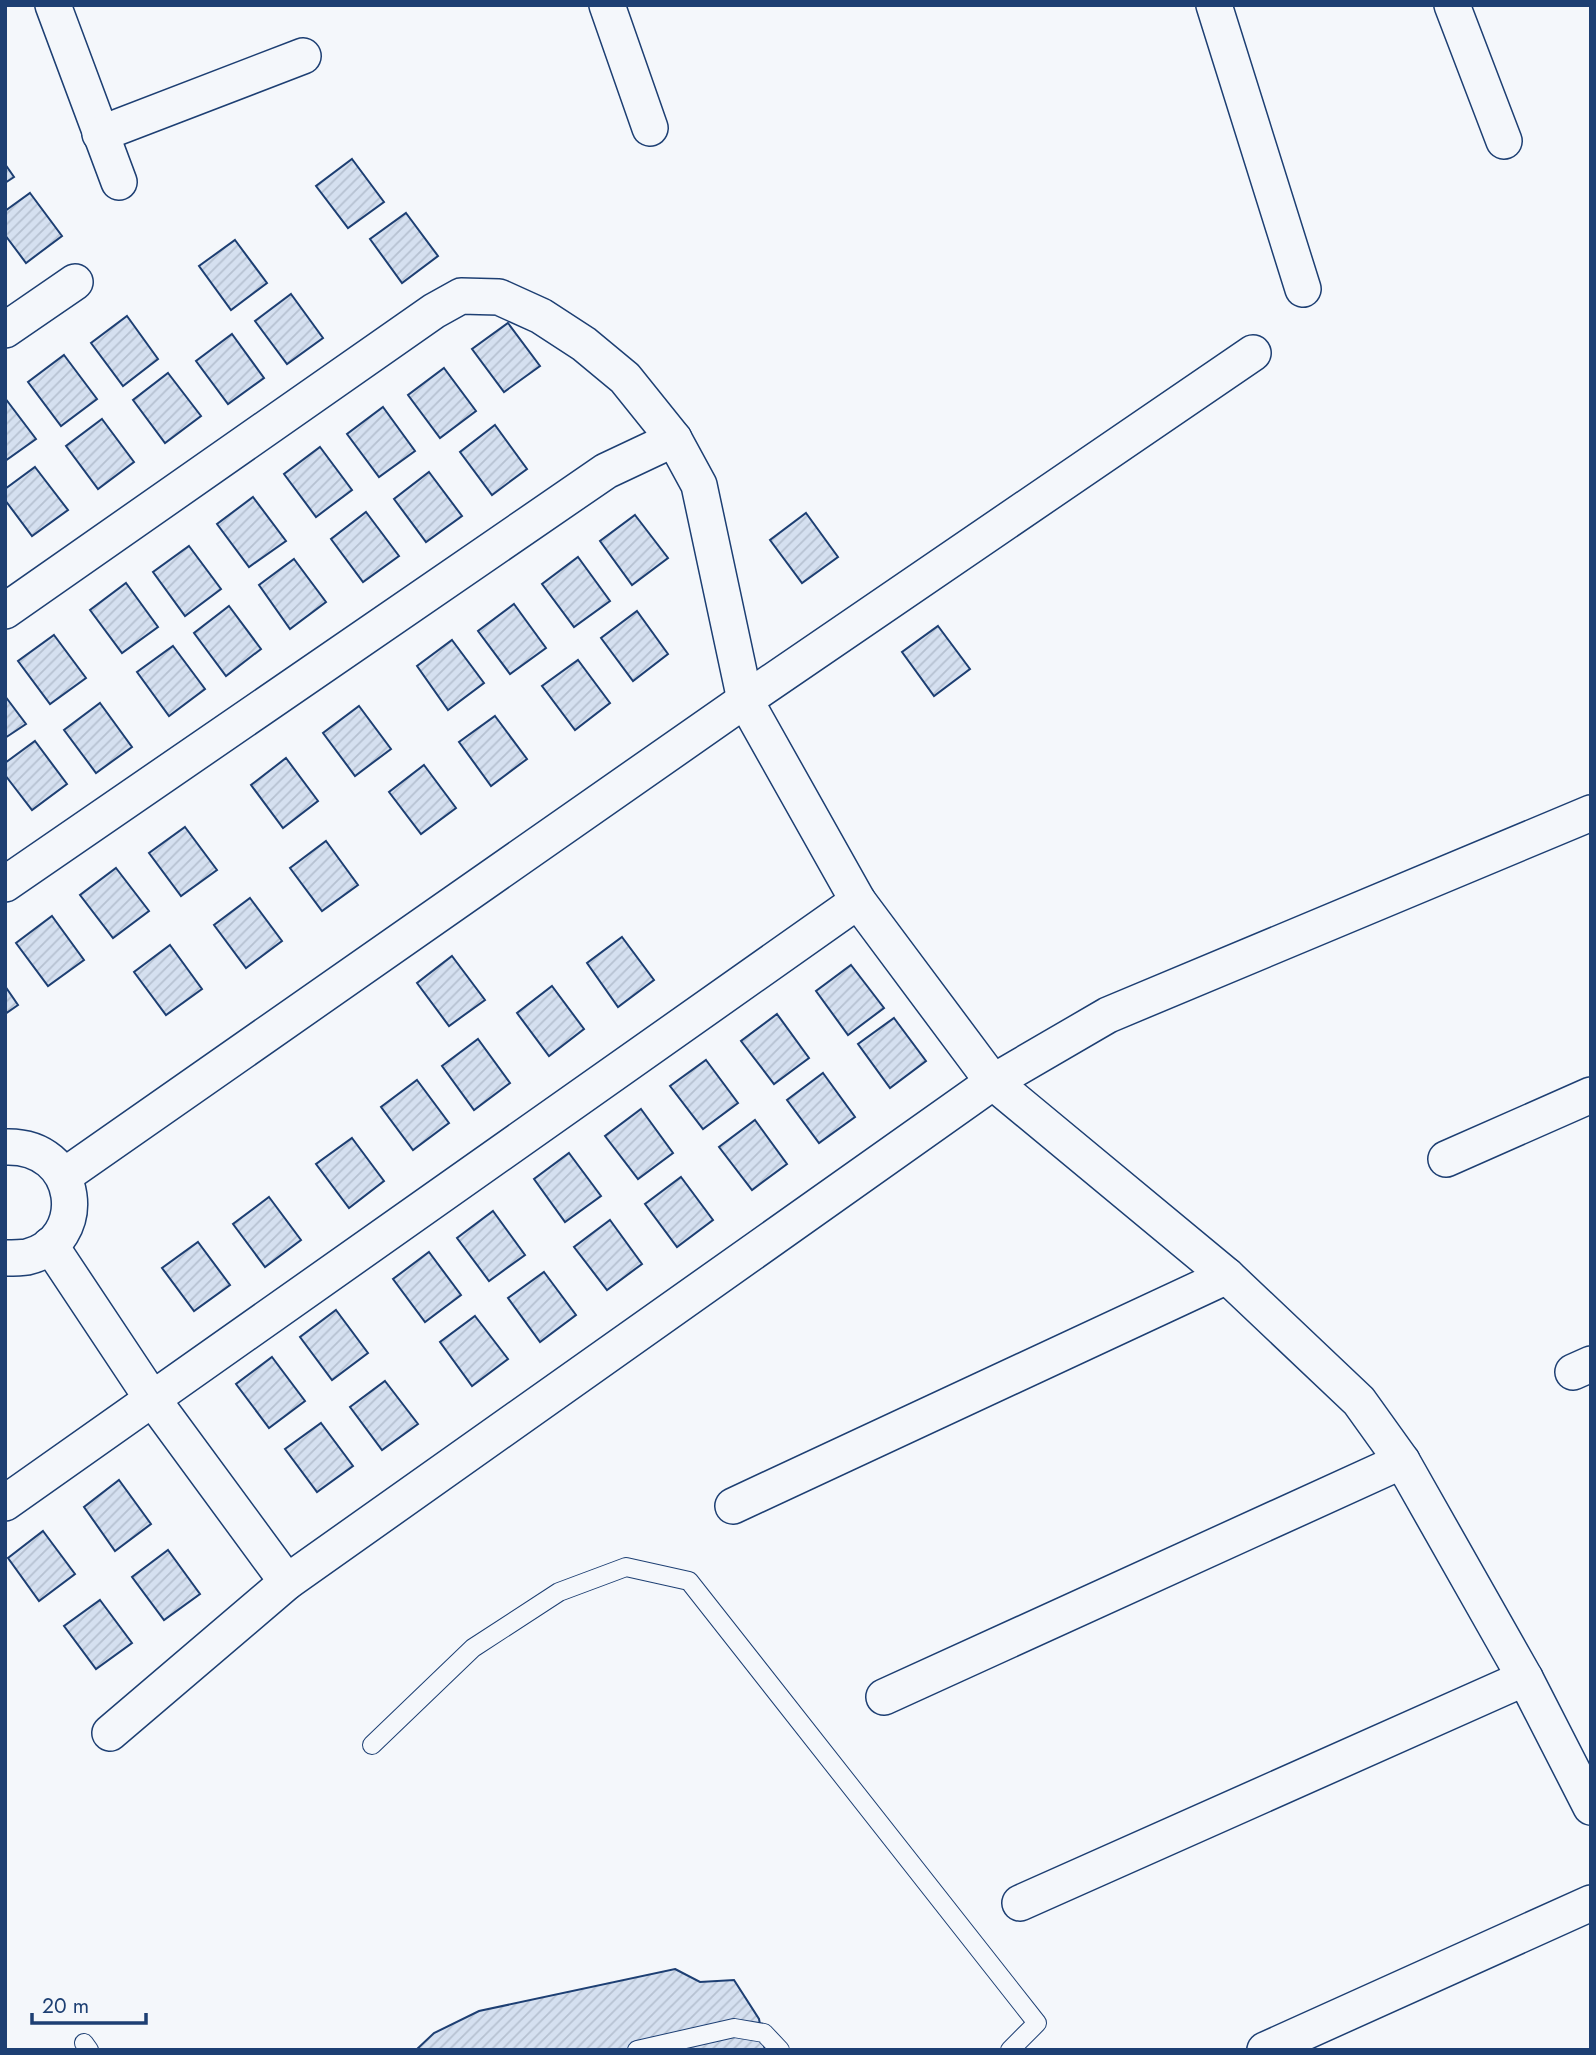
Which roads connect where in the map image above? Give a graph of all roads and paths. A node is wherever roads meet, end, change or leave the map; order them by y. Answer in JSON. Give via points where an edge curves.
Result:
{"nodes":[{"id":1,"x":53,"y":5,"type":"edge"},
{"id":2,"x":607,"y":5,"type":"edge"},
{"id":3,"x":1214,"y":5,"type":"edge"},
{"id":4,"x":1452,"y":5,"type":"edge"},
{"id":5,"x":303,"y":56,"type":"dead end"},
{"id":6,"x":650,"y":128,"type":"dead end"},
{"id":7,"x":100,"y":134,"type":"junction"},
{"id":8,"x":1504,"y":141,"type":"dead end"},
{"id":9,"x":119,"y":182,"type":"dead end"},
{"id":10,"x":75,"y":282,"type":"dead end"},
{"id":11,"x":1303,"y":289,"type":"dead end"},
{"id":12,"x":5,"y":330,"type":"edge"},
{"id":13,"x":1254,"y":353,"type":"dead end"},
{"id":14,"x":674,"y":439,"type":"junction"},
{"id":15,"x":5,"y":611,"type":"edge"},
{"id":16,"x":744,"y":700,"type":"junction"},
{"id":17,"x":1591,"y":813,"type":"edge"},
{"id":18,"x":5,"y":884,"type":"edge"},
{"id":19,"x":858,"y":901,"type":"junction"},
{"id":20,"x":993,"y":1082,"type":"junction"},
{"id":21,"x":1591,"y":1095,"type":"edge"},
{"id":22,"x":5,"y":1147,"type":"edge"},
{"id":23,"x":1446,"y":1159,"type":"dead end"},
{"id":24,"x":64,"y":1176,"type":"junction"},
{"id":25,"x":50,"y":1245,"type":"junction"},
{"id":26,"x":5,"y":1258,"type":"edge"},
{"id":27,"x":1227,"y":1276,"type":"junction"},
{"id":28,"x":151,"y":1397,"type":"junction"},
{"id":29,"x":1402,"y":1461,"type":"junction"},
{"id":30,"x":5,"y":1503,"type":"edge"},
{"id":31,"x":733,"y":1506,"type":"dead end"},
{"id":32,"x":287,"y":1582,"type":"junction"},
{"id":33,"x":1525,"y":1678,"type":"junction"},
{"id":34,"x":884,"y":1697,"type":"dead end"},
{"id":35,"x":110,"y":1733,"type":"dead end"},
{"id":36,"x":372,"y":1745,"type":"dead end"},
{"id":37,"x":1591,"y":1807,"type":"edge"},
{"id":38,"x":1020,"y":1903,"type":"dead end"},
{"id":39,"x":1591,"y":1903,"type":"edge"},
{"id":40,"x":637,"y":2050,"type":"edge"},
{"id":41,"x":780,"y":2050,"type":"edge"},
{"id":42,"x":1010,"y":2050,"type":"edge"},
{"id":43,"x":1265,"y":2050,"type":"edge"}],
"edges":[{"from":1,"to":7,"type":"street"},
{"from":2,"to":6,"type":"street"},
{"from":3,"to":11,"type":"street"},
{"from":4,"to":8,"type":"street"},
{"from":5,"to":7,"type":"street"},
{"from":7,"to":9,"type":"street"},
{"from":10,"to":12,"type":"street"},
{"from":13,"to":16,"type":"street"},
{"from":14,"to":15,"type":"street","via":[[625,378],[584,344],[541,316],[499,298],[461,296]]},
{"from":14,"to":16,"type":"street","via":[[699,485]]},
{"from":14,"to":18,"type":"street","via":[[606,471]]},
{"from":16,"to":19,"type":"street"},
{"from":16,"to":24,"type":"street"},
{"from":17,"to":20,"type":"street","via":[[1108,1015]]},
{"from":19,"to":20,"type":"street"},
{"from":19,"to":28,"type":"street"},
{"from":20,"to":27,"type":"street"},
{"from":20,"to":32,"type":"street"},
{"from":21,"to":23,"type":"street"},
{"from":22,"to":24,"type":"street","via":[[25,1146],[48,1157]]},
{"from":24,"to":25,"type":"street","via":[[71,1200],[66,1225]]},
{"from":25,"to":26,"type":"street","via":[[28,1257]]},
{"from":25,"to":28,"type":"street"},
{"from":27,"to":29,"type":"street","via":[[1359,1401]]},
{"from":27,"to":31,"type":"street"},
{"from":28,"to":30,"type":"street"},
{"from":28,"to":32,"type":"street"},
{"from":29,"to":33,"type":"street"},
{"from":29,"to":34,"type":"street"},
{"from":32,"to":35,"type":"street"},
{"from":33,"to":37,"type":"street"},
{"from":33,"to":38,"type":"street"},
{"from":36,"to":42,"type":"lane","via":[[473,1648],[559,1592],[626,1567],[689,1581],[1037,2022]]},
{"from":39,"to":43,"type":"street"},
{"from":40,"to":41,"type":"lane","via":[[734,2028],[764,2033]]}]}
